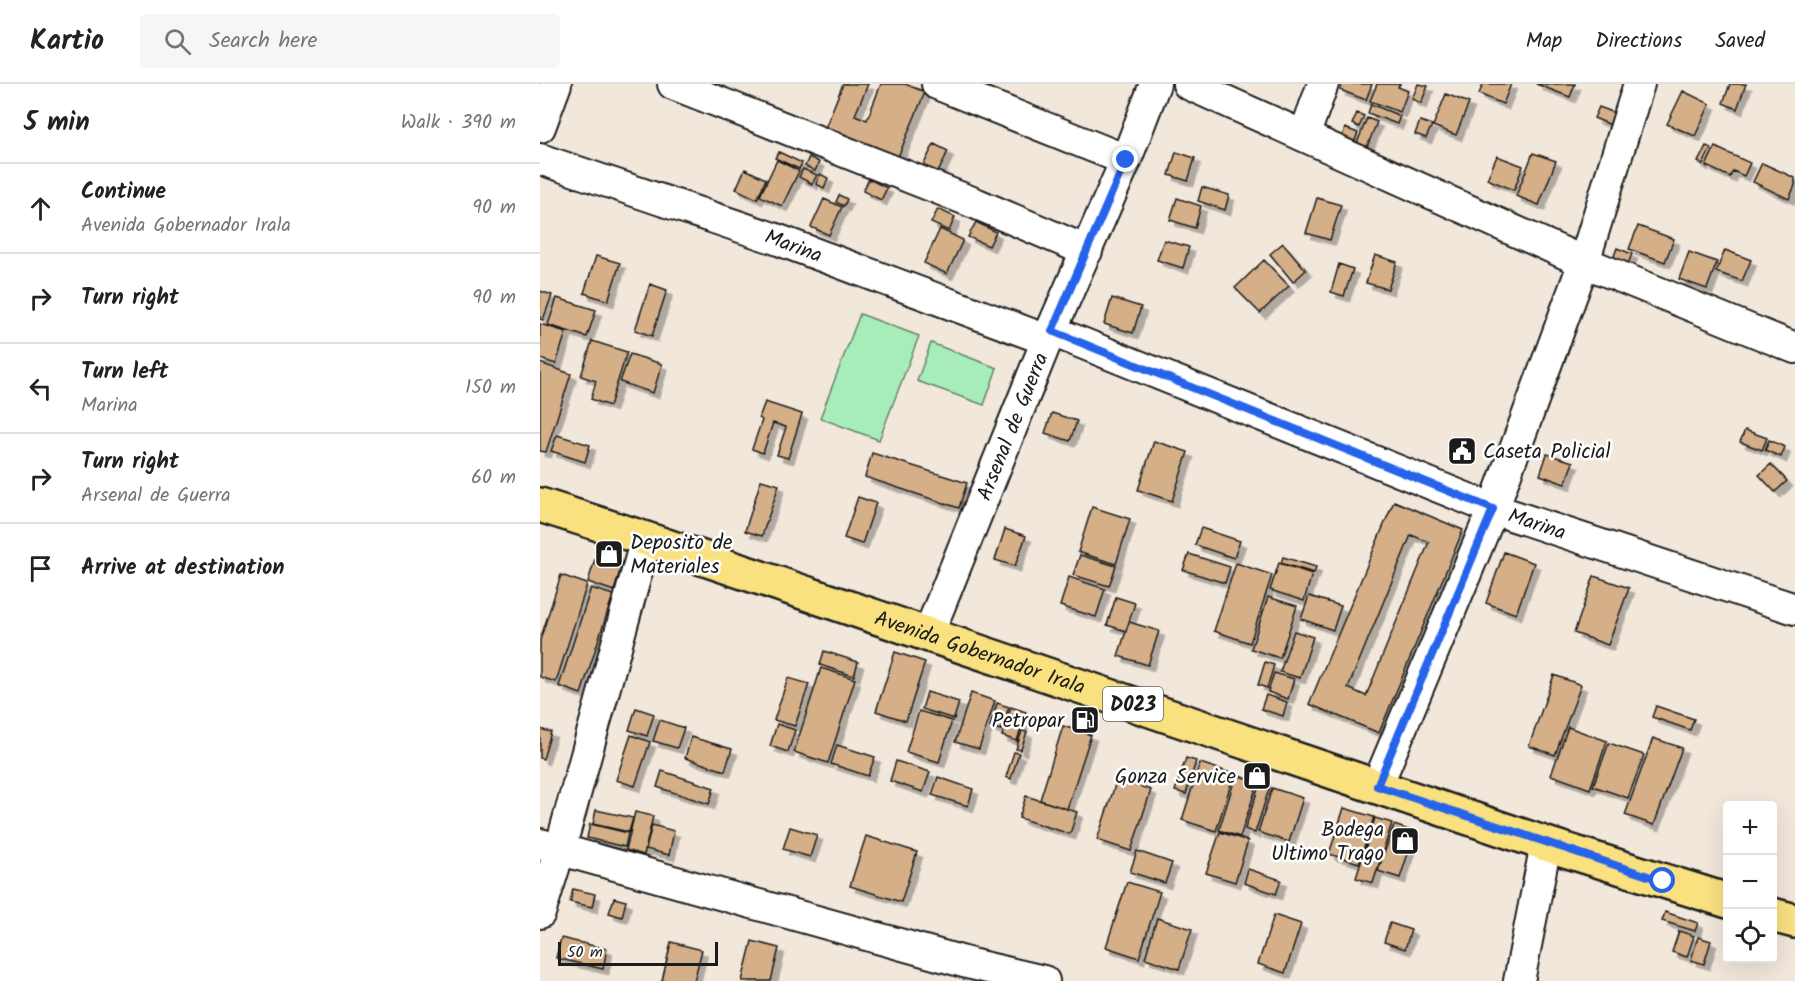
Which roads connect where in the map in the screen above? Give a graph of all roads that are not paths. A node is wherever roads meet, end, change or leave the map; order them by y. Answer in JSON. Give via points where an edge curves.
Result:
{"nodes":[{"id":1,"x":556,"y":84,"type":"edge"},
{"id":2,"x":673,"y":84,"type":"edge"},
{"id":3,"x":937,"y":84,"type":"edge"},
{"id":4,"x":1155,"y":84,"type":"edge"},
{"id":5,"x":1188,"y":84,"type":"edge"},
{"id":6,"x":1323,"y":84,"type":"edge"},
{"id":7,"x":1639,"y":84,"type":"edge"},
{"id":8,"x":540,"y":127,"type":"edge"},
{"id":9,"x":1304,"y":136,"type":"junction"},
{"id":10,"x":540,"y":159,"type":"edge"},
{"id":11,"x":1126,"y":160,"type":"junction"},
{"id":12,"x":1087,"y":251,"type":"junction"},
{"id":13,"x":1584,"y":262,"type":"junction"},
{"id":14,"x":1049,"y":335,"type":"junction"},
{"id":15,"x":1793,"y":342,"type":"edge"},
{"id":16,"x":540,"y":505,"type":"edge"},
{"id":17,"x":1493,"y":509,"type":"junction"},
{"id":18,"x":646,"y":539,"type":"junction"},
{"id":19,"x":1795,"y":609,"type":"edge"},
{"id":20,"x":928,"y":635,"type":"junction"},
{"id":21,"x":1377,"y":786,"type":"junction"},
{"id":22,"x":1546,"y":844,"type":"junction"},
{"id":23,"x":550,"y":847,"type":"edge"},
{"id":24,"x":1723,"y":899,"type":"edge"},
{"id":25,"x":540,"y":913,"type":"edge"},
{"id":26,"x":1777,"y":916,"type":"edge"},
{"id":27,"x":1795,"y":921,"type":"edge"},
{"id":28,"x":969,"y":972,"type":"edge"},
{"id":29,"x":1044,"y":981,"type":"edge"},
{"id":30,"x":1519,"y":981,"type":"edge"}],
"edges":[{"from":1,"to":8,"type":"street"},
{"from":2,"to":12,"type":"street"},
{"from":3,"to":11,"type":"street"},
{"from":4,"to":11,"type":"street","name":"Arsenal de Guerra"},
{"from":5,"to":9,"type":"street"},
{"from":6,"to":9,"type":"street"},
{"from":7,"to":13,"type":"street"},
{"from":9,"to":13,"type":"street"},
{"from":10,"to":14,"type":"street","name":"Marina"},
{"from":11,"to":12,"type":"street","name":"Arsenal de Guerra"},
{"from":12,"to":14,"type":"street","name":"Arsenal de Guerra"},
{"from":13,"to":15,"type":"street"},
{"from":13,"to":17,"type":"street"},
{"from":14,"to":17,"type":"street","name":"Marina"},
{"from":14,"to":20,"type":"street","name":"Arsenal de Guerra"},
{"from":16,"to":18,"type":"main road","name":"Avenida Gobernador Irala","number":"D023"},
{"from":17,"to":19,"type":"street","name":"Marina"},
{"from":17,"to":21,"type":"street"},
{"from":18,"to":20,"type":"main road","name":"Avenida Gobernador Irala","number":"D023"},
{"from":18,"to":23,"type":"street"},
{"from":20,"to":21,"type":"main road","name":"Avenida Gobernador Irala","number":"D023"},
{"from":21,"to":22,"type":"main road","name":"Avenida Gobernador Irala","number":"D023"},
{"from":22,"to":24,"type":"main road","name":"Avenida Gobernador Irala","number":"D023"},
{"from":22,"to":30,"type":"street"},
{"from":23,"to":25,"type":"street"},
{"from":23,"to":28,"type":"street"},
{"from":26,"to":27,"type":"main road"},
{"from":28,"to":29,"type":"street"}]}
